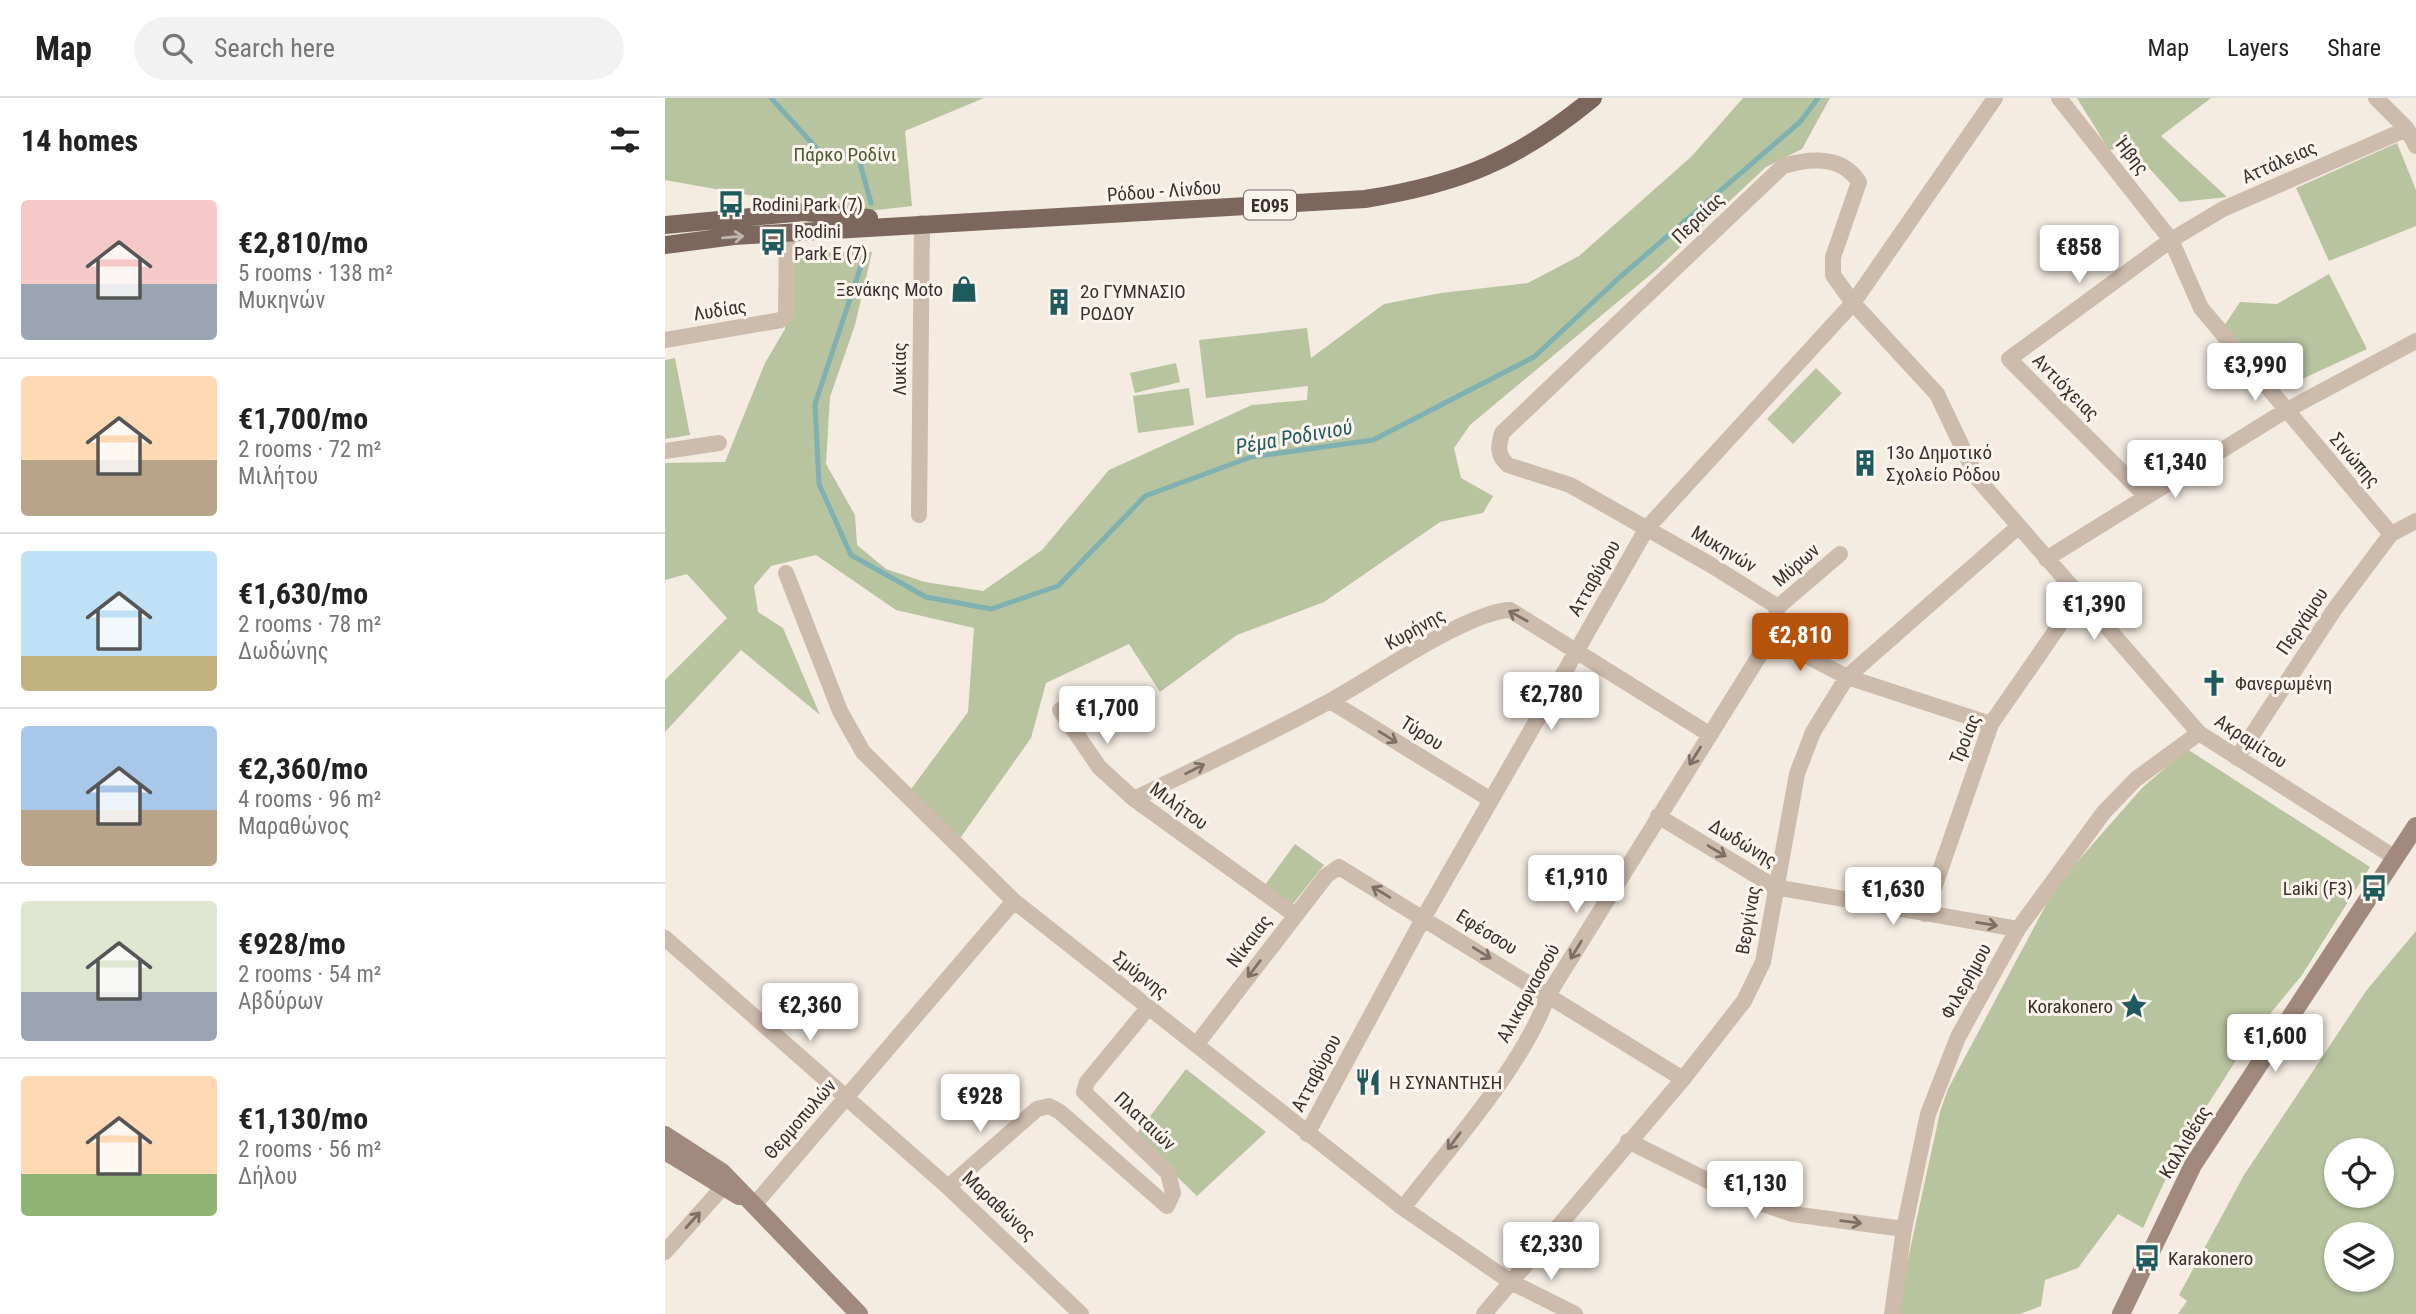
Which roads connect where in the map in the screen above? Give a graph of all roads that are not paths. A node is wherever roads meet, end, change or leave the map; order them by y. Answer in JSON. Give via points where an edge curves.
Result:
{"nodes":[{"id":1,"x":1593,"y":98,"type":"edge"},
{"id":2,"x":1995,"y":98,"type":"edge"},
{"id":3,"x":2059,"y":98,"type":"edge"},
{"id":4,"x":2376,"y":98,"type":"edge"},
{"id":5,"x":2407,"y":129,"type":"junction"},
{"id":6,"x":2416,"y":146,"type":"edge"},
{"id":7,"x":922,"y":223,"type":"junction"},
{"id":8,"x":665,"y":225,"type":"edge"},
{"id":9,"x":787,"y":233,"type":"junction"},
{"id":10,"x":2171,"y":240,"type":"junction"},
{"id":11,"x":665,"y":245,"type":"edge"},
{"id":12,"x":1853,"y":303,"type":"junction"},
{"id":13,"x":665,"y":340,"type":"edge"},
{"id":14,"x":2416,"y":341,"type":"edge"},
{"id":15,"x":2285,"y":411,"type":"junction"},
{"id":16,"x":719,"y":443,"type":"dead end"},
{"id":17,"x":665,"y":451,"type":"edge"},
{"id":18,"x":1500,"y":458,"type":"joint"},
{"id":19,"x":2146,"y":496,"type":"junction"},
{"id":20,"x":919,"y":514,"type":"dead end"},
{"id":21,"x":2416,"y":522,"type":"edge"},
{"id":22,"x":2018,"y":527,"type":"junction"},
{"id":23,"x":1647,"y":528,"type":"junction"},
{"id":24,"x":2391,"y":534,"type":"junction"},
{"id":25,"x":1840,"y":554,"type":"dead end"},
{"id":26,"x":2046,"y":559,"type":"junction"},
{"id":27,"x":786,"y":573,"type":"dead end"},
{"id":28,"x":2079,"y":597,"type":"junction"},
{"id":29,"x":1779,"y":607,"type":"junction"},
{"id":30,"x":1771,"y":637,"type":"junction"},
{"id":31,"x":1576,"y":651,"type":"junction"},
{"id":32,"x":1847,"y":677,"type":"junction"},
{"id":33,"x":1330,"y":701,"type":"junction"},
{"id":34,"x":1060,"y":710,"type":"dead end"},
{"id":35,"x":1991,"y":724,"type":"junction"},
{"id":36,"x":2199,"y":733,"type":"junction"},
{"id":37,"x":1709,"y":734,"type":"junction"},
{"id":38,"x":2237,"y":758,"type":"junction"},
{"id":39,"x":1134,"y":799,"type":"junction"},
{"id":40,"x":1491,"y":800,"type":"junction"},
{"id":41,"x":1658,"y":816,"type":"junction"},
{"id":42,"x":2416,"y":826,"type":"edge"},
{"id":43,"x":2394,"y":857,"type":"junction"},
{"id":44,"x":1339,"y":867,"type":"joint"},
{"id":45,"x":1775,"y":887,"type":"junction"},
{"id":46,"x":1014,"y":901,"type":"junction"},
{"id":47,"x":1925,"y":914,"type":"junction"},
{"id":48,"x":1295,"y":915,"type":"junction"},
{"id":49,"x":1424,"y":917,"type":"junction"},
{"id":50,"x":2018,"y":929,"type":"junction"},
{"id":51,"x":665,"y":938,"type":"edge"},
{"id":52,"x":1548,"y":995,"type":"junction"},
{"id":53,"x":1148,"y":1008,"type":"junction"},
{"id":54,"x":1196,"y":1045,"type":"junction"},
{"id":55,"x":1683,"y":1079,"type":"junction"},
{"id":56,"x":846,"y":1098,"type":"junction"},
{"id":57,"x":1307,"y":1134,"type":"junction"},
{"id":58,"x":665,"y":1135,"type":"edge"},
{"id":59,"x":1628,"y":1141,"type":"junction"},
{"id":60,"x":665,"y":1150,"type":"edge"},
{"id":61,"x":948,"y":1186,"type":"junction"},
{"id":62,"x":722,"y":1188,"type":"junction"},
{"id":63,"x":755,"y":1204,"type":"junction"},
{"id":64,"x":1403,"y":1208,"type":"junction"},
{"id":65,"x":1904,"y":1229,"type":"junction"},
{"id":66,"x":665,"y":1252,"type":"edge"},
{"id":67,"x":1511,"y":1282,"type":"junction"},
{"id":68,"x":859,"y":1314,"type":"edge"},
{"id":69,"x":1081,"y":1314,"type":"edge"},
{"id":70,"x":1484,"y":1314,"type":"edge"},
{"id":71,"x":1575,"y":1314,"type":"edge"},
{"id":72,"x":1892,"y":1314,"type":"edge"},
{"id":73,"x":2121,"y":1314,"type":"edge"}],
"edges":[{"from":1,"to":7,"type":"main road","name":"Ρόδου - Λίνδου","number":"ΕΟ95","via":[[1507,158],[1477,172],[1407,192],[1365,199]]},
{"from":2,"to":12,"type":"street","name":"Ατταβύρου"},
{"from":3,"to":10,"type":"street","name":"Ήβης"},
{"from":4,"to":5,"type":"street"},
{"from":5,"to":6,"type":"street"},
{"from":5,"to":10,"type":"street","name":"Αττάλειας","via":[[2223,209]]},
{"from":7,"to":8,"type":"main road","name":"Ρόδου - Λίνδου","number":"ΕΟ95","via":[[804,212]]},
{"from":7,"to":9,"type":"main road","name":"Ρόδου - Λίνδου","number":"ΕΟ95"},
{"from":7,"to":20,"type":"street","name":"Λυκίας"},
{"from":11,"to":9,"type":"main road","name":"Ρόδου - Λίνδου","number":"ΕΟ95","one_way":true},
{"from":9,"to":13,"type":"street","name":"Λυδίας","via":[[786,314],[781,320]]},
{"from":10,"to":15,"type":"street","name":"Σινώπης","via":[[2201,308]]},
{"from":10,"to":19,"type":"street","name":"Αντιόχειας","via":[[2009,359]]},
{"from":12,"to":18,"type":"street","name":"Περαίας","via":[[1833,275],[1833,257],[1859,182],[1851,169],[1837,163],[1807,159],[1783,166],[1502,433]]},
{"from":12,"to":22,"type":"street","name":"Ακραμίτου","via":[[1937,394],[1977,478]]},
{"from":12,"to":23,"type":"street","name":"Ατταβύρου"},
{"from":14,"to":15,"type":"street"},
{"from":15,"to":19,"type":"street"},
{"from":15,"to":24,"type":"street","name":"Σινώπης"},
{"from":16,"to":17,"type":"street"},
{"from":18,"to":23,"type":"street","name":"Μυκηνών","via":[[1508,465],[1570,485]]},
{"from":19,"to":26,"type":"street"},
{"from":21,"to":24,"type":"street","name":"Περγάμου"},
{"from":22,"to":26,"type":"street","name":"Ακραμίτου"},
{"from":22,"to":32,"type":"street","name":"Βεργίνας"},
{"from":23,"to":29,"type":"street","name":"Μυκηνών"},
{"from":23,"to":31,"type":"street","name":"Ατταβύρου"},
{"from":24,"to":38,"type":"street","name":"Περγάμου","via":[[2334,610]]},
{"from":25,"to":29,"type":"street","name":"Μύρων"},
{"from":26,"to":28,"type":"street","name":"Ακραμίτου"},
{"from":27,"to":46,"type":"street","name":"Σμύρνης","via":[[840,711],[863,752]]},
{"from":28,"to":35,"type":"street","name":"Τροίας"},
{"from":28,"to":36,"type":"street","name":"Ακραμίτου"},
{"from":29,"to":30,"type":"street","name":"Αλικαρνασσού"},
{"from":30,"to":32,"type":"street"},
{"from":30,"to":37,"type":"street","name":"Αλικαρνασσού"},
{"from":31,"to":33,"type":"street","name":"Κυρήνης","one_way":true,"via":[[1510,610],[1495,610]]},
{"from":31,"to":37,"type":"street","name":"Κυρήνης"},
{"from":31,"to":40,"type":"street","name":"Ατταβύρου"},
{"from":32,"to":35,"type":"street"},
{"from":32,"to":45,"type":"street","name":"Βεργίνας","via":[[1812,732],[1797,774]]},
{"from":39,"to":33,"type":"street","name":"Κυρήνης","one_way":true},
{"from":33,"to":40,"type":"street","name":"Τύρου","one_way":true},
{"from":34,"to":39,"type":"street","name":"Μιλήτου","via":[[1099,768]]},
{"from":35,"to":47,"type":"street","name":"Τροίας"},
{"from":36,"to":38,"type":"street","name":"Ακραμίτου"},
{"from":36,"to":50,"type":"street","name":"Φιλερήμου","via":[[2136,779],[2104,812]]},
{"from":37,"to":41,"type":"street","name":"Αλικαρνασσού","one_way":true},
{"from":38,"to":43,"type":"street","name":"Ακραμίτου"},
{"from":39,"to":48,"type":"street","name":"Μιλήτου"},
{"from":40,"to":49,"type":"street","name":"Ατταβύρου"},
{"from":41,"to":45,"type":"street","name":"Δωδώνης","one_way":true},
{"from":41,"to":52,"type":"street","name":"Αλικαρνασσού","one_way":true},
{"from":42,"to":43,"type":"main road","name":"Καλλιθέας"},
{"from":43,"to":73,"type":"main road","name":"Καλλιθέας","via":[[2193,1165]]},
{"from":44,"to":48,"type":"street","name":"Νίκαιας","via":[[1326,876]]},
{"from":49,"to":44,"type":"street","name":"Εφέσσου","one_way":true},
{"from":45,"to":47,"type":"street","name":"Δωδώνης"},
{"from":45,"to":55,"type":"street","name":"Βεργίνας","via":[[1759,971],[1744,1001]]},
{"from":46,"to":53,"type":"street","name":"Σμύρνης"},
{"from":46,"to":56,"type":"street","name":"Θερμοπυλών"},
{"from":47,"to":50,"type":"street","name":"Δωδώνης","one_way":true},
{"from":48,"to":54,"type":"street","name":"Νίκαιας","one_way":true},
{"from":49,"to":52,"type":"street","name":"Εφέσσου","one_way":true},
{"from":49,"to":57,"type":"street","name":"Ατταβύρου"},
{"from":50,"to":65,"type":"street","name":"Φιλερήμου","via":[[1958,1037],[1929,1114]]},
{"from":51,"to":56,"type":"street","name":"Μαραθώνος"},
{"from":52,"to":55,"type":"street","name":"Εφέσσου"},
{"from":52,"to":64,"type":"street","name":"Αλικαρνασσού","one_way":true,"via":[[1541,1016],[1505,1074]]},
{"from":53,"to":54,"type":"street","name":"Σμύρνης"},
{"from":53,"to":61,"type":"street","name":"Πλαταιών","via":[[1087,1082],[1084,1092],[1168,1173],[1173,1193],[1167,1206],[1049,1106],[1037,1109]]},
{"from":54,"to":57,"type":"street","name":"Σμύρνης"},
{"from":55,"to":59,"type":"street","name":"Βεργίνας"},
{"from":56,"to":61,"type":"street","name":"Μαραθώνος"},
{"from":56,"to":63,"type":"street","name":"Θερμοπυλών"},
{"from":57,"to":64,"type":"street","name":"Σμύρνης"},
{"from":58,"to":63,"type":"main road","via":[[722,1172]]},
{"from":59,"to":65,"type":"street","one_way":true,"via":[[1739,1196],[1792,1214]]},
{"from":59,"to":67,"type":"street","name":"Βεργίνας"},
{"from":60,"to":62,"type":"main road"},
{"from":61,"to":69,"type":"street","name":"Μαραθώνος"},
{"from":62,"to":63,"type":"main road"},
{"from":66,"to":62,"type":"street","one_way":true},
{"from":63,"to":68,"type":"main road"},
{"from":64,"to":67,"type":"street","name":"Σμύρνης"},
{"from":65,"to":72,"type":"street","name":"Φιλερήμου"},
{"from":67,"to":70,"type":"street","name":"Βεργίνας"},
{"from":67,"to":71,"type":"street","name":"Σμύρνης"}]}
